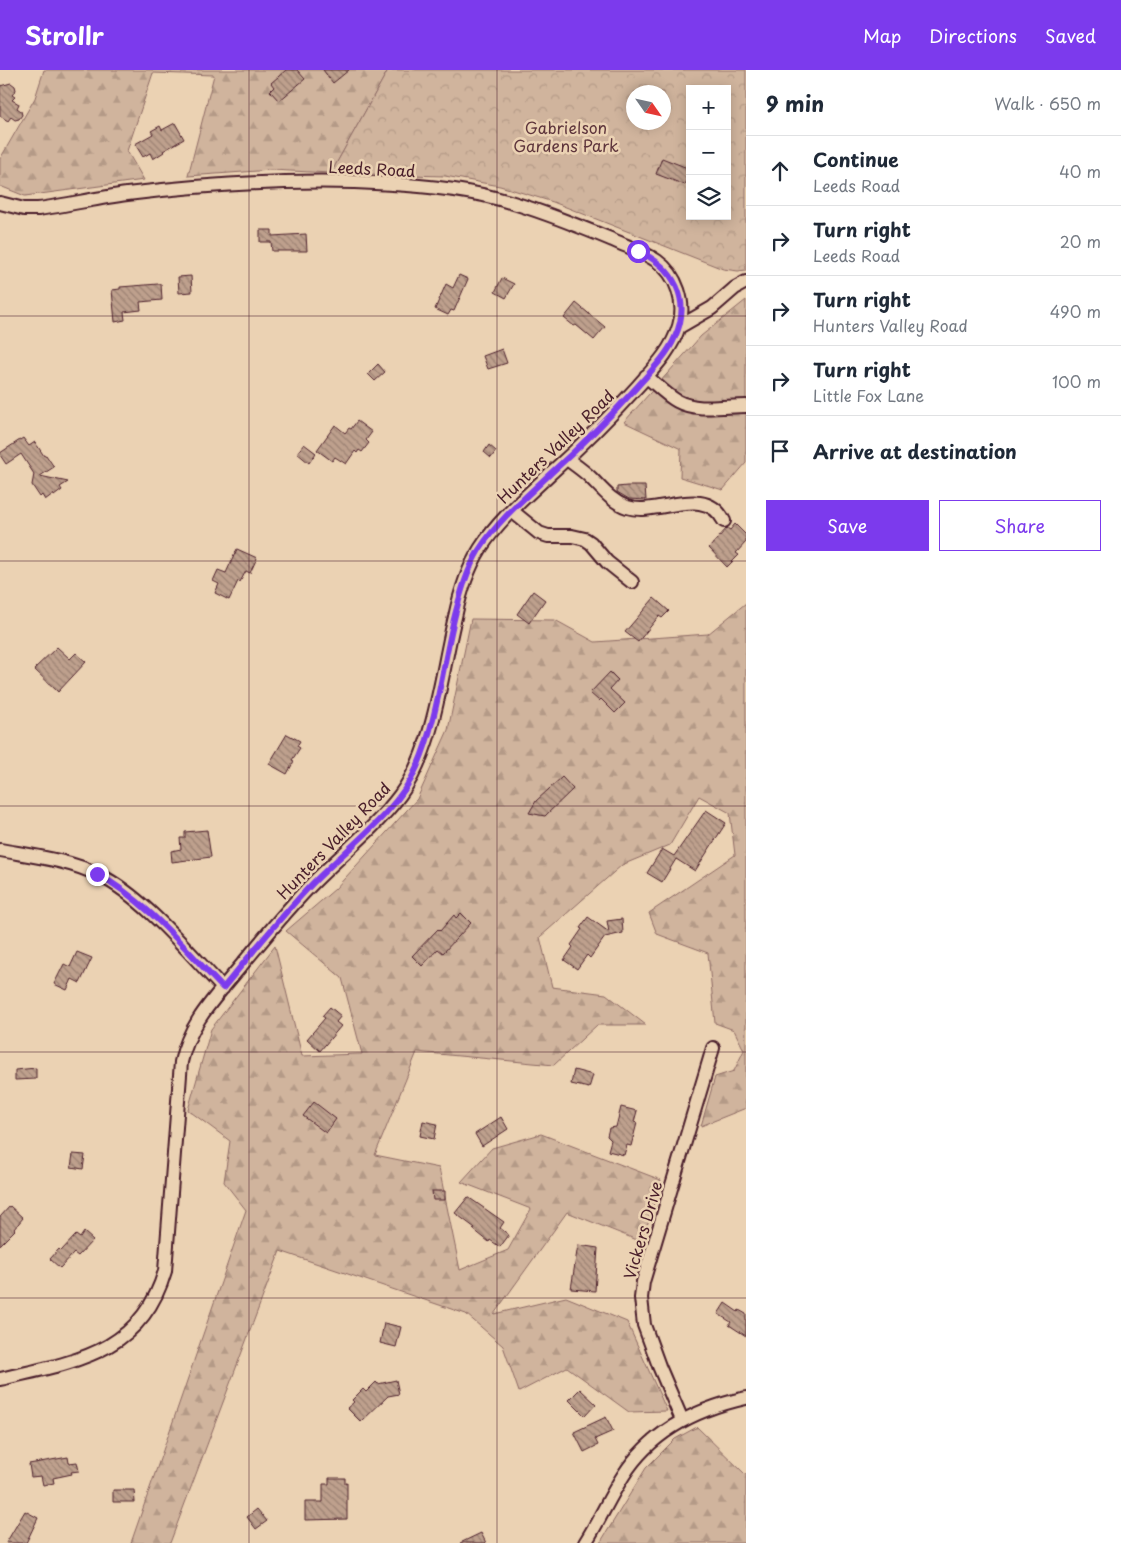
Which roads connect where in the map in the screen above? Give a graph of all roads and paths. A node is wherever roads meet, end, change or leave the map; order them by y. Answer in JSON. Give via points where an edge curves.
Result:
{"nodes":[{"id":1,"x":0,"y":203,"type":"edge"},
{"id":2,"x":746,"y":282,"type":"edge"},
{"id":3,"x":679,"y":327,"type":"junction"},
{"id":4,"x":646,"y":376,"type":"junction"},
{"id":5,"x":746,"y":406,"type":"edge"},
{"id":6,"x":567,"y":459,"type":"junction"},
{"id":7,"x":512,"y":510,"type":"junction"},
{"id":8,"x":724,"y":521,"type":"dead end"},
{"id":9,"x":632,"y":582,"type":"dead end"},
{"id":10,"x":0,"y":850,"type":"edge"},
{"id":11,"x":223,"y":988,"type":"junction"},
{"id":12,"x":713,"y":1048,"type":"dead end"},
{"id":13,"x":0,"y":1379,"type":"edge"},
{"id":14,"x":746,"y":1398,"type":"edge"},
{"id":15,"x":682,"y":1420,"type":"junction"},
{"id":16,"x":585,"y":1543,"type":"edge"}],
"edges":[{"from":1,"to":3,"type":"street","name":"Leeds Road","via":[[38,209],[154,191],[288,182],[383,183],[465,192],[563,220],[657,261],[666,268],[679,291],[682,310]]},
{"from":2,"to":3,"type":"street","via":[[712,308]]},
{"from":3,"to":4,"type":"street","name":"Hunters Valley Road","via":[[664,355]]},
{"from":4,"to":5,"type":"street","via":[[687,405],[709,408]]},
{"from":4,"to":6,"type":"street","name":"Hunters Valley Road"},
{"from":6,"to":7,"type":"street","name":"Hunters Valley Road"},
{"from":6,"to":8,"type":"street","via":[[618,504],[630,508],[651,508],[701,503],[720,513]]},
{"from":7,"to":9,"type":"street","via":[[539,533],[585,539]]},
{"from":7,"to":11,"type":"street","name":"Hunters Valley Road","via":[[479,551],[462,587],[427,738],[410,780],[399,798],[289,908]]},
{"from":10,"to":11,"type":"street","via":[[68,864],[112,882],[157,920]]},
{"from":11,"to":13,"type":"street","name":"Hunters Valley Road","via":[[198,1019],[184,1048],[165,1271],[154,1299],[134,1327],[105,1349]]},
{"from":12,"to":15,"type":"street","name":"Vickers Drive","via":[[643,1282],[641,1298],[644,1325]]},
{"from":14,"to":15,"type":"street"},
{"from":15,"to":16,"type":"street","via":[[650,1443],[635,1459]]}]}
